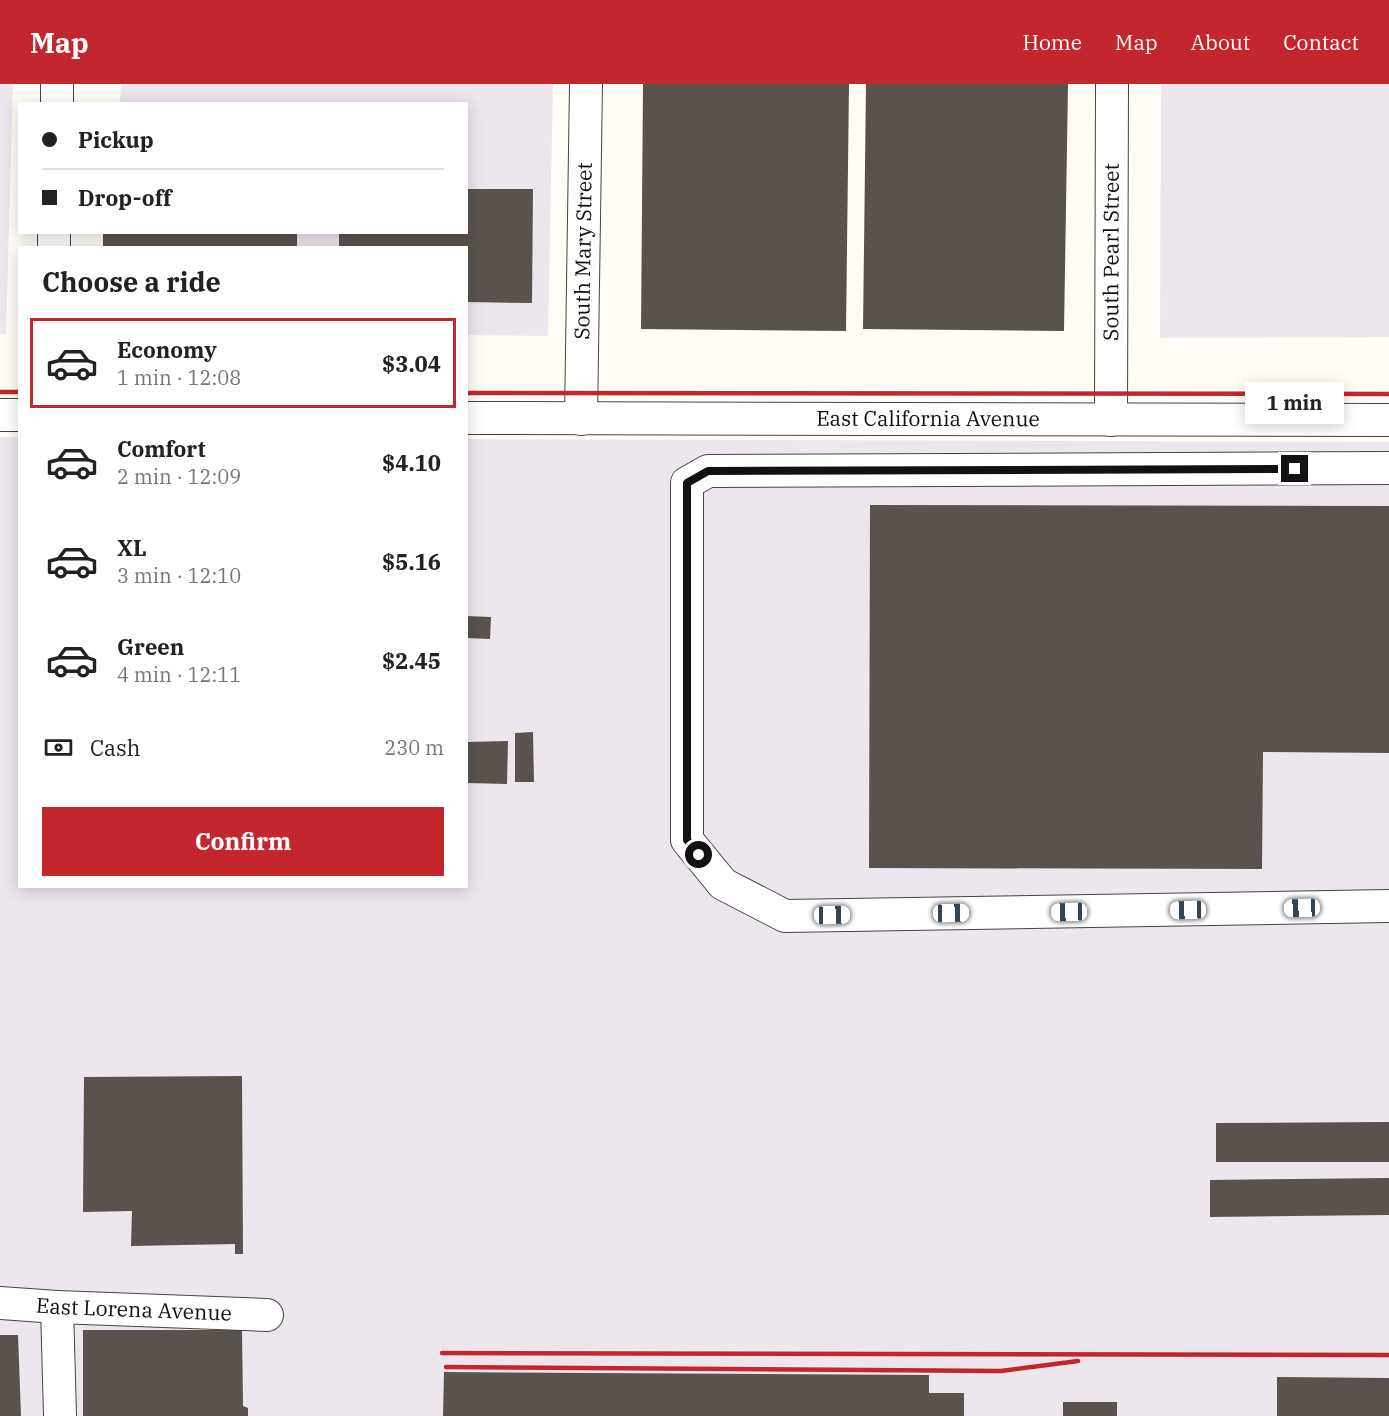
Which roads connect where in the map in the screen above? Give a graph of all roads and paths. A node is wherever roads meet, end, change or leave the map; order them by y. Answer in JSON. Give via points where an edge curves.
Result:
{"nodes":[{"id":1,"x":57,"y":84,"type":"edge"},
{"id":2,"x":586,"y":84,"type":"edge"},
{"id":3,"x":1113,"y":84,"type":"edge"},
{"id":4,"x":57,"y":102,"type":"edge"},
{"id":5,"x":0,"y":415,"type":"edge"},
{"id":6,"x":18,"y":415,"type":"edge"},
{"id":7,"x":468,"y":418,"type":"edge"},
{"id":8,"x":581,"y":419,"type":"junction"},
{"id":9,"x":1111,"y":420,"type":"junction"},
{"id":10,"x":1389,"y":420,"type":"edge"},
{"id":11,"x":1389,"y":468,"type":"edge"},
{"id":12,"x":1389,"y":906,"type":"edge"},
{"id":13,"x":0,"y":1303,"type":"edge"},
{"id":14,"x":57,"y":1307,"type":"junction"},
{"id":15,"x":267,"y":1314,"type":"dead end"},
{"id":16,"x":60,"y":1416,"type":"edge"}],
"edges":[{"from":1,"to":4,"type":"street"},
{"from":2,"to":8,"type":"street","name":"South Mary Street"},
{"from":3,"to":9,"type":"street","name":"South Pearl Street"},
{"from":5,"to":6,"type":"street"},
{"from":7,"to":8,"type":"street","name":"East California Avenue"},
{"from":8,"to":9,"type":"street","name":"East California Avenue"},
{"from":9,"to":10,"type":"street","name":"East California Avenue"},
{"from":11,"to":12,"type":"street","via":[[708,471],[687,483],[687,840],[723,884],[785,916]]},
{"from":13,"to":14,"type":"street","name":"East Lorena Avenue"},
{"from":14,"to":15,"type":"street","name":"East Lorena Avenue"},
{"from":14,"to":16,"type":"street"}]}
